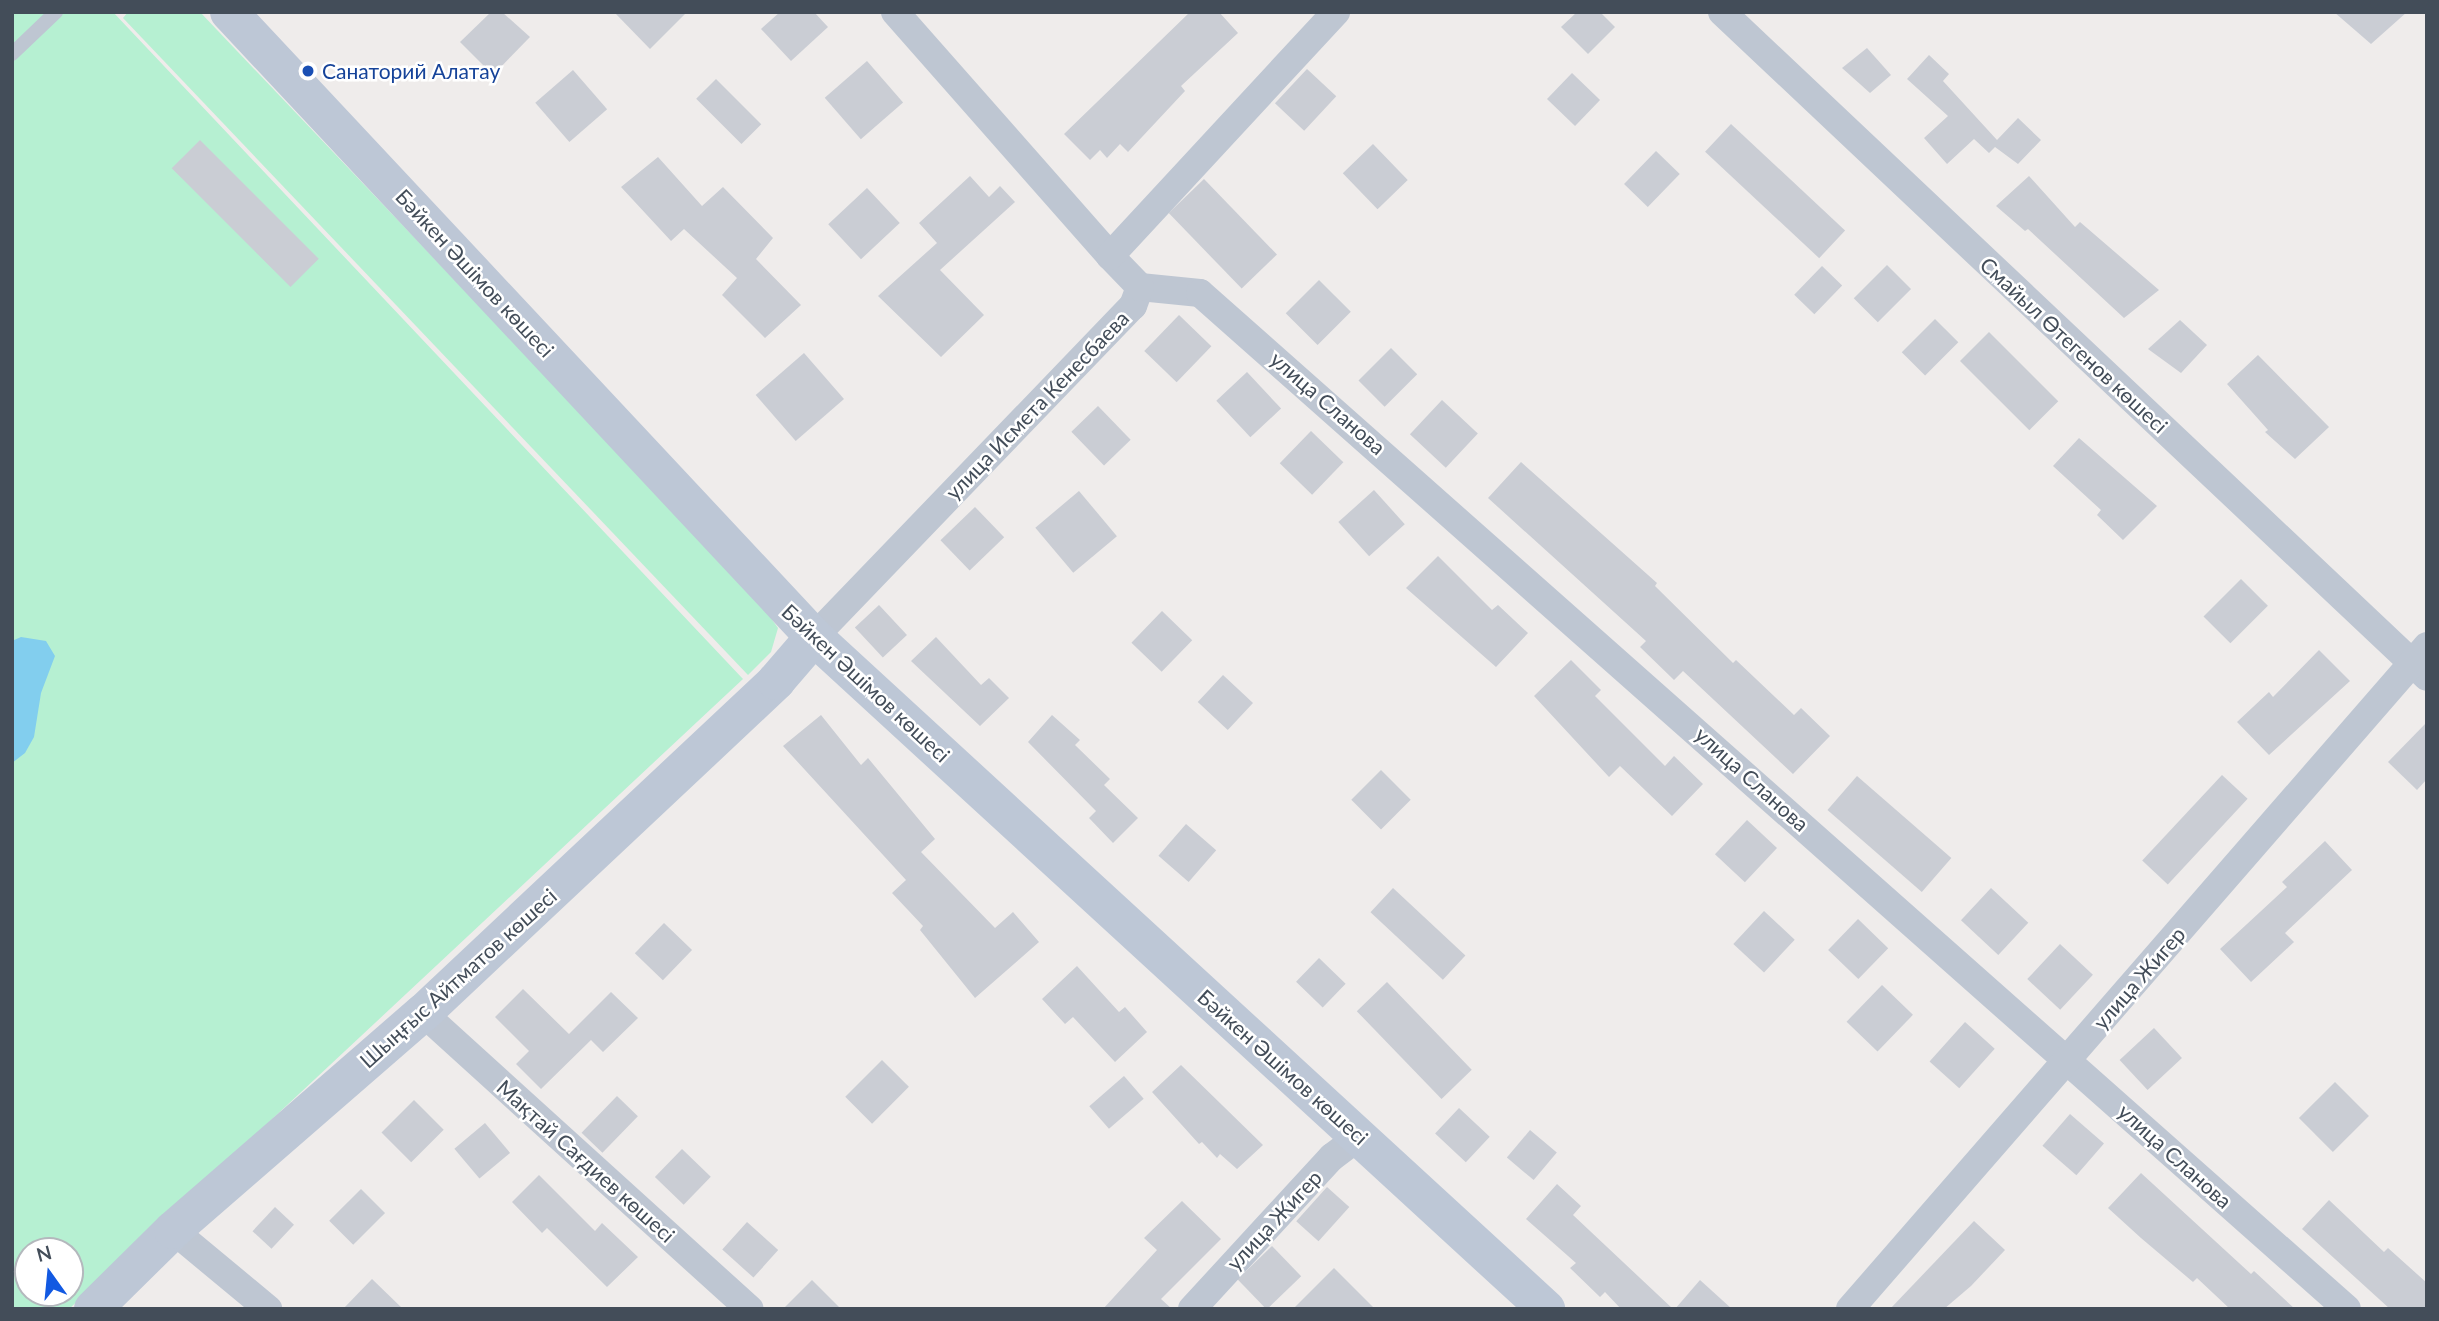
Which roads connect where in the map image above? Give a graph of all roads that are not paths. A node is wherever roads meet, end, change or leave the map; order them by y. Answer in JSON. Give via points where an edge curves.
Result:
{"nodes":[{"id":1,"x":56,"y":12,"type":"edge"},
{"id":2,"x":229,"y":12,"type":"edge"},
{"id":3,"x":895,"y":12,"type":"edge"},
{"id":4,"x":1336,"y":12,"type":"edge"},
{"id":5,"x":1722,"y":12,"type":"edge"},
{"id":6,"x":12,"y":54,"type":"edge"},
{"id":7,"x":1110,"y":256,"type":"junction"},
{"id":8,"x":1140,"y":287,"type":"junction"},
{"id":9,"x":814,"y":638,"type":"junction"},
{"id":10,"x":2422,"y":662,"type":"edge"},
{"id":11,"x":423,"y":1013,"type":"junction"},
{"id":12,"x":2067,"y":1060,"type":"junction"},
{"id":13,"x":1359,"y":1136,"type":"junction"},
{"id":14,"x":173,"y":1230,"type":"junction"},
{"id":15,"x":93,"y":1309,"type":"edge"},
{"id":16,"x":268,"y":1309,"type":"edge"},
{"id":17,"x":750,"y":1309,"type":"edge"},
{"id":18,"x":1192,"y":1309,"type":"edge"},
{"id":19,"x":1546,"y":1309,"type":"edge"},
{"id":20,"x":1850,"y":1309,"type":"edge"},
{"id":21,"x":2347,"y":1309,"type":"edge"}],
"edges":[{"from":1,"to":6,"type":"lane"},
{"from":2,"to":9,"type":"main road","name":"Бәйкен Әшімов көшесі"},
{"from":3,"to":7,"type":"street"},
{"from":4,"to":7,"type":"street"},
{"from":5,"to":10,"type":"street","name":"Смайыл Өтегенов көшесі"},
{"from":7,"to":8,"type":"street","name":"улица Исмета Кенесбаева"},
{"from":8,"to":9,"type":"street","name":"улица Исмета Кенесбаева","via":[[1133,306]]},
{"from":8,"to":12,"type":"street","name":"улица Сланова","via":[[1200,293]]},
{"from":9,"to":11,"type":"main road","name":"Шыңғыс Айтматов көшесі","via":[[776,681]]},
{"from":9,"to":13,"type":"main road","name":"Бәйкен Әшімов көшесі"},
{"from":10,"to":12,"type":"street","name":"улица Жигер"},
{"from":11,"to":14,"type":"main road","name":"Шыңғыс Айтматов көшесі"},
{"from":11,"to":17,"type":"street","name":"Мақтай Сағдиев көшесі"},
{"from":12,"to":20,"type":"street","name":"улица Жигер"},
{"from":12,"to":21,"type":"street","name":"улица Сланова"},
{"from":13,"to":18,"type":"street","name":"улица Жигер","via":[[1332,1157]]},
{"from":13,"to":19,"type":"main road","name":"Бәйкен Әшімов көшесі"},
{"from":14,"to":15,"type":"main road","name":"Шыңғыс Айтматов көшесі"},
{"from":14,"to":16,"type":"street"}]}
